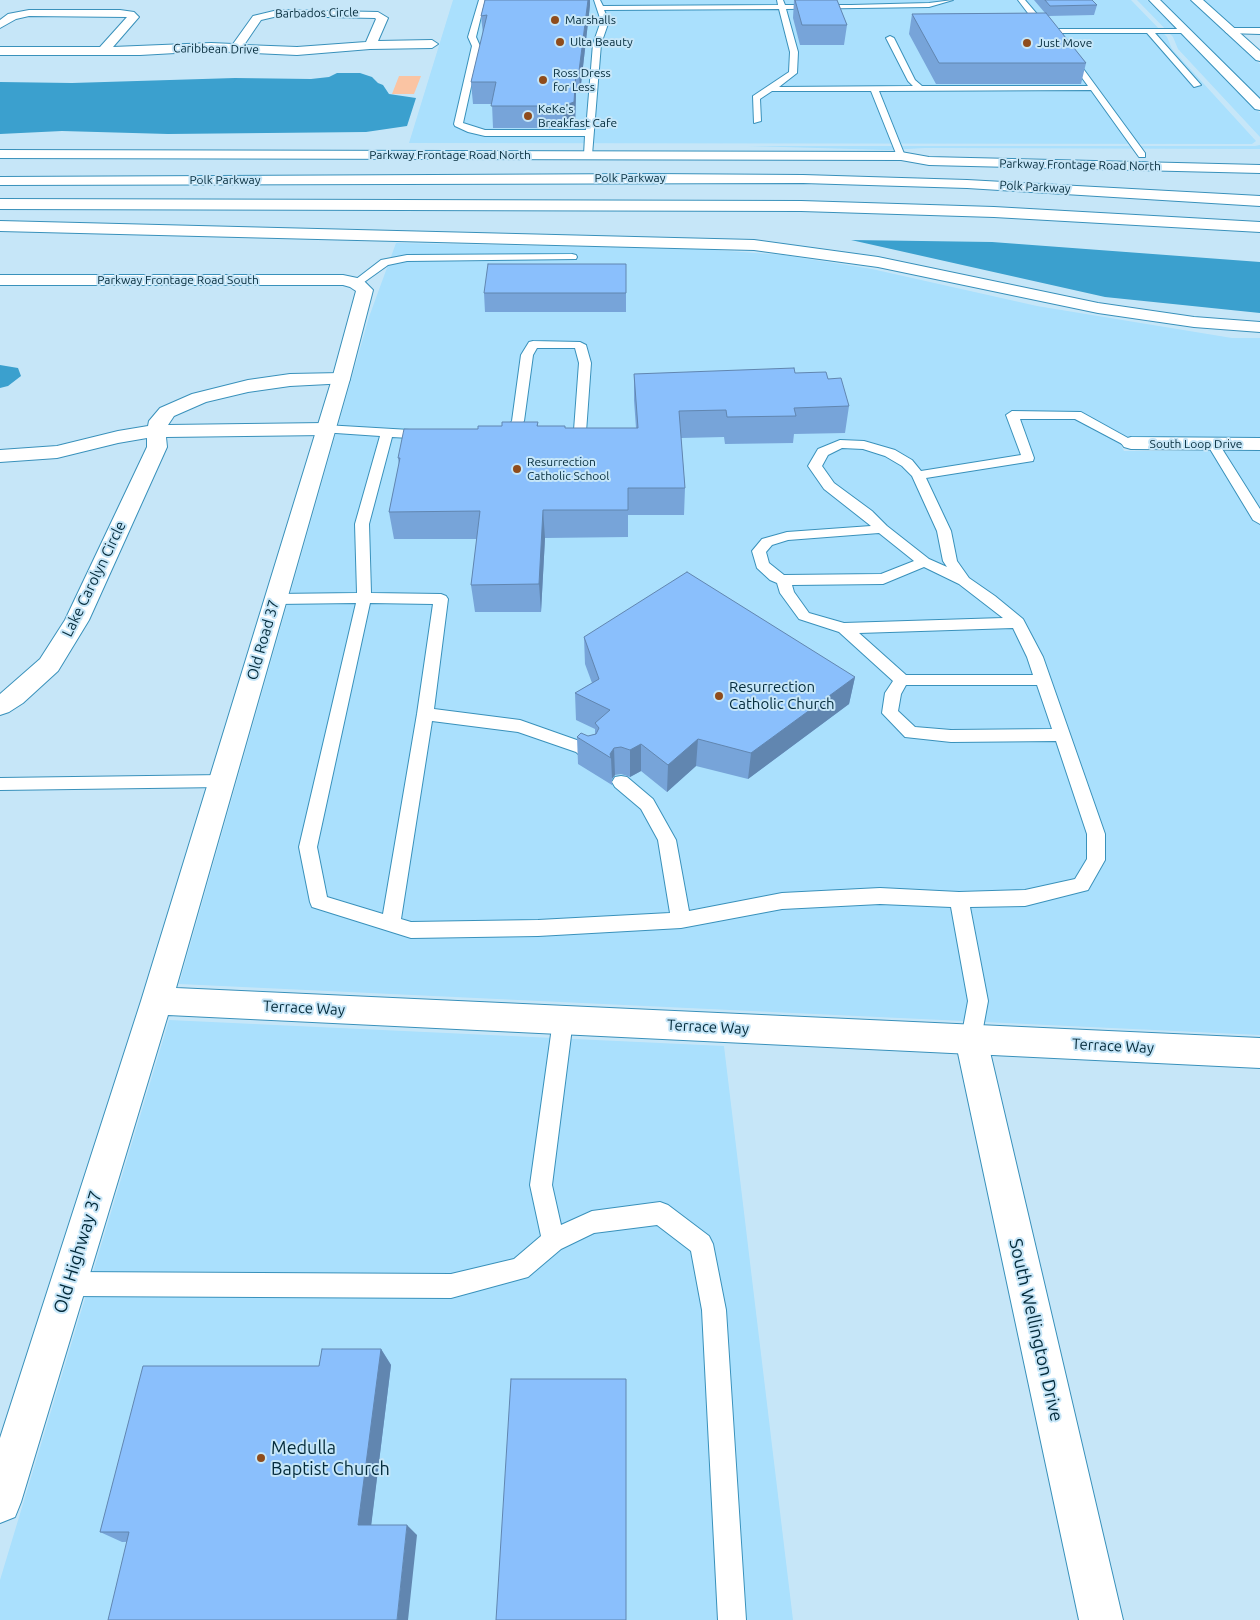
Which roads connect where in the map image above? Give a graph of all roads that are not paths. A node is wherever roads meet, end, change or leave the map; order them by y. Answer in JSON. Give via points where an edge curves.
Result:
{"nodes":[{"id":1,"x":482,"y":0,"type":"edge"},
{"id":2,"x":950,"y":0,"type":"edge"},
{"id":3,"x":1021,"y":0,"type":"edge"},
{"id":4,"x":1154,"y":0,"type":"edge"},
{"id":5,"x":1196,"y":0,"type":"edge"},
{"id":6,"x":599,"y":4,"type":"edge"},
{"id":7,"x":781,"y":4,"type":"edge"},
{"id":8,"x":0,"y":25,"type":"edge"},
{"id":9,"x":1052,"y":31,"type":"junction"},
{"id":10,"x":1149,"y":31,"type":"junction"},
{"id":11,"x":1186,"y":31,"type":"junction"},
{"id":12,"x":1231,"y":31,"type":"junction"},
{"id":13,"x":1260,"y":31,"type":"edge"},
{"id":14,"x":890,"y":38,"type":"dead end"},
{"id":15,"x":432,"y":44,"type":"dead end"},
{"id":16,"x":370,"y":45,"type":"junction"},
{"id":17,"x":237,"y":48,"type":"junction"},
{"id":18,"x":0,"y":51,"type":"edge"},
{"id":19,"x":103,"y":51,"type":"junction"},
{"id":20,"x":1260,"y":57,"type":"edge"},
{"id":21,"x":1198,"y":85,"type":"dead end"},
{"id":22,"x":1094,"y":88,"type":"junction"},
{"id":23,"x":770,"y":89,"type":"junction"},
{"id":24,"x":874,"y":89,"type":"junction"},
{"id":25,"x":920,"y":89,"type":"junction"},
{"id":26,"x":1260,"y":106,"type":"edge"},
{"id":27,"x":757,"y":121,"type":"dead end"},
{"id":28,"x":589,"y":133,"type":"junction"},
{"id":29,"x":0,"y":154,"type":"edge"},
{"id":30,"x":588,"y":155,"type":"junction"},
{"id":31,"x":1142,"y":155,"type":"junction"},
{"id":32,"x":901,"y":156,"type":"junction"},
{"id":33,"x":1260,"y":157,"type":"edge"},
{"id":34,"x":1260,"y":169,"type":"edge"},
{"id":35,"x":0,"y":181,"type":"edge"},
{"id":36,"x":1260,"y":201,"type":"edge"},
{"id":37,"x":0,"y":204,"type":"edge"},
{"id":38,"x":0,"y":226,"type":"edge"},
{"id":39,"x":1260,"y":227,"type":"edge"},
{"id":40,"x":572,"y":258,"type":"dead end"},
{"id":41,"x":0,"y":280,"type":"edge"},
{"id":42,"x":356,"y":283,"type":"junction"},
{"id":43,"x":1260,"y":327,"type":"edge"},
{"id":44,"x":341,"y":379,"type":"junction"},
{"id":45,"x":325,"y":429,"type":"junction"},
{"id":46,"x":156,"y":431,"type":"junction"},
{"id":47,"x":387,"y":433,"type":"junction"},
{"id":48,"x":441,"y":436,"type":"edge"},
{"id":49,"x":524,"y":439,"type":"edge"},
{"id":50,"x":552,"y":440,"type":"edge"},
{"id":51,"x":1131,"y":443,"type":"joint"},
{"id":52,"x":1213,"y":444,"type":"junction"},
{"id":53,"x":1260,"y":444,"type":"edge"},
{"id":54,"x":0,"y":456,"type":"edge"},
{"id":55,"x":918,"y":475,"type":"junction"},
{"id":56,"x":1260,"y":520,"type":"edge"},
{"id":57,"x":882,"y":529,"type":"junction"},
{"id":58,"x":924,"y":562,"type":"junction"},
{"id":59,"x":783,"y":580,"type":"junction"},
{"id":60,"x":964,"y":582,"type":"junction"},
{"id":61,"x":364,"y":598,"type":"junction"},
{"id":62,"x":276,"y":599,"type":"junction"},
{"id":63,"x":1018,"y":623,"type":"junction"},
{"id":64,"x":844,"y":628,"type":"junction"},
{"id":65,"x":902,"y":680,"type":"junction"},
{"id":66,"x":1042,"y":680,"type":"junction"},
{"id":67,"x":0,"y":706,"type":"edge"},
{"id":68,"x":425,"y":714,"type":"junction"},
{"id":69,"x":1061,"y":735,"type":"junction"},
{"id":70,"x":590,"y":755,"type":"edge"},
{"id":71,"x":222,"y":781,"type":"junction"},
{"id":72,"x":621,"y":782,"type":"dead end"},
{"id":73,"x":0,"y":784,"type":"edge"},
{"id":74,"x":958,"y":900,"type":"junction"},
{"id":75,"x":681,"y":920,"type":"junction"},
{"id":76,"x":391,"y":924,"type":"junction"},
{"id":77,"x":157,"y":1001,"type":"junction"},
{"id":78,"x":563,"y":1020,"type":"junction"},
{"id":79,"x":971,"y":1040,"type":"junction"},
{"id":80,"x":1260,"y":1053,"type":"edge"},
{"id":81,"x":553,"y":1241,"type":"junction"},
{"id":82,"x":68,"y":1284,"type":"junction"},
{"id":83,"x":0,"y":1502,"type":"edge"},
{"id":84,"x":732,"y":1620,"type":"edge"},
{"id":85,"x":1101,"y":1620,"type":"edge"}],
"edges":[{"from":1,"to":28,"type":"lane","via":[[472,37],[476,46],[458,124],[485,133]]},
{"from":2,"to":7,"type":"lane","via":[[929,5]]},
{"from":3,"to":9,"type":"lane","via":[[1040,23]]},
{"from":4,"to":11,"type":"main road"},
{"from":5,"to":12,"type":"main road"},
{"from":6,"to":7,"type":"lane"},
{"from":6,"to":28,"type":"lane","via":[[605,21],[597,44]]},
{"from":7,"to":23,"type":"lane","via":[[794,52],[793,73]]},
{"from":8,"to":19,"type":"main road","via":[[12,16],[29,13],[130,14],[133,17]]},
{"from":9,"to":10,"type":"lane"},
{"from":9,"to":22,"type":"lane"},
{"from":10,"to":11,"type":"lane"},
{"from":10,"to":21,"type":"lane"},
{"from":11,"to":26,"type":"main road"},
{"from":12,"to":13,"type":"main road"},
{"from":12,"to":20,"type":"main road"},
{"from":14,"to":25,"type":"lane","via":[[912,81]]},
{"from":15,"to":16,"type":"main road","name":"Caribbean Drive"},
{"from":16,"to":17,"type":"main road","name":"Caribbean Drive","via":[[297,51]]},
{"from":16,"to":17,"type":"main road","name":"Barbados Circle","via":[[382,18],[378,15],[278,13],[257,18]]},
{"from":17,"to":19,"type":"main road","name":"Caribbean Drive"},
{"from":18,"to":19,"type":"main road","name":"Caribbean Drive"},
{"from":22,"to":25,"type":"lane"},
{"from":22,"to":31,"type":"lane"},
{"from":23,"to":24,"type":"lane"},
{"from":23,"to":27,"type":"lane","via":[[756,98]]},
{"from":24,"to":25,"type":"lane"},
{"from":24,"to":32,"type":"lane"},
{"from":28,"to":30,"type":"lane"},
{"from":29,"to":30,"type":"main road","name":"Parkway Frontage Road North"},
{"from":30,"to":32,"type":"main road","name":"Parkway Frontage Road North"},
{"from":31,"to":32,"type":"main road","name":"Parkway Frontage Road North","via":[[926,152]]},
{"from":31,"to":33,"type":"main road","name":"Parkway Frontage Road North"},
{"from":32,"to":34,"type":"main road","name":"Parkway Frontage Road North","via":[[929,161]]},
{"from":35,"to":36,"type":"main road","name":"Polk Parkway","via":[[803,179],[977,184]]},
{"from":37,"to":39,"type":"main road","name":"Polk Parkway","via":[[801,206]]},
{"from":38,"to":43,"type":"main road","via":[[754,245],[878,262],[1098,308],[1194,322]]},
{"from":40,"to":42,"type":"lane","via":[[406,258],[385,262]]},
{"from":41,"to":42,"type":"main road","name":"Parkway Frontage Road South","via":[[343,280]]},
{"from":42,"to":44,"type":"main road","name":"Old Road 37","via":[[365,290],[365,297]]},
{"from":44,"to":45,"type":"main road","name":"Old Road 37"},
{"from":44,"to":46,"type":"main road","name":"Lake Carolyn Circle","via":[[290,380],[199,398],[167,412]]},
{"from":45,"to":46,"type":"main road"},
{"from":45,"to":47,"type":"lane"},
{"from":45,"to":62,"type":"main road","name":"Old Road 37"},
{"from":46,"to":54,"type":"main road","via":[[118,436],[57,452]]},
{"from":46,"to":67,"type":"main road","name":"Lake Carolyn Circle","via":[[157,447],[78,620],[49,665]]},
{"from":47,"to":48,"type":"lane"},
{"from":47,"to":61,"type":"lane","via":[[362,524]]},
{"from":49,"to":50,"type":"lane","via":[[500,438],[518,421],[527,355],[533,344],[580,345],[586,363],[580,432],[562,440]]},
{"from":51,"to":52,"type":"main road","name":"South Loop Drive"},
{"from":51,"to":55,"type":"lane","via":[[1077,415],[1012,415],[1028,458]]},
{"from":52,"to":53,"type":"main road","name":"South Loop Drive"},
{"from":52,"to":56,"type":"lane"},
{"from":55,"to":57,"type":"lane","via":[[890,453],[864,445],[840,444],[823,452],[815,466],[829,486]]},
{"from":55,"to":60,"type":"lane","via":[[944,532],[950,562]]},
{"from":57,"to":58,"type":"lane"},
{"from":57,"to":59,"type":"lane","via":[[787,536],[767,542],[759,551],[762,565]]},
{"from":58,"to":59,"type":"lane","via":[[883,579]]},
{"from":58,"to":60,"type":"lane"},
{"from":59,"to":64,"type":"lane","via":[[787,593],[804,616]]},
{"from":60,"to":63,"type":"lane"},
{"from":61,"to":62,"type":"lane"},
{"from":61,"to":68,"type":"lane","via":[[441,599]]},
{"from":61,"to":76,"type":"lane","via":[[308,847],[318,902]]},
{"from":62,"to":71,"type":"main road","name":"Old Road 37"},
{"from":63,"to":64,"type":"lane"},
{"from":63,"to":66,"type":"lane"},
{"from":64,"to":65,"type":"lane"},
{"from":65,"to":66,"type":"lane"},
{"from":65,"to":69,"type":"lane","via":[[892,693],[890,713],[911,733]]},
{"from":66,"to":69,"type":"lane"},
{"from":68,"to":70,"type":"lane","via":[[520,726],[582,748]]},
{"from":68,"to":76,"type":"lane"},
{"from":69,"to":74,"type":"lane","via":[[1096,834],[1096,860],[1081,885],[1025,898]]},
{"from":71,"to":73,"type":"lane"},
{"from":71,"to":77,"type":"main road","name":"Old Road 37"},
{"from":72,"to":75,"type":"lane","via":[[647,804],[667,840]]},
{"from":74,"to":75,"type":"lane","via":[[880,896],[782,901]]},
{"from":74,"to":79,"type":"lane","via":[[978,1000]]},
{"from":75,"to":76,"type":"lane","via":[[538,928],[411,930]]},
{"from":77,"to":78,"type":"main road","name":"Terrace Way"},
{"from":77,"to":82,"type":"main road","name":"Old Highway 37"},
{"from":78,"to":79,"type":"main road","name":"Terrace Way"},
{"from":78,"to":81,"type":"lane","via":[[541,1185]]},
{"from":79,"to":80,"type":"main road","name":"Terrace Way"},
{"from":79,"to":85,"type":"main road","name":"South Wellington Drive"},
{"from":81,"to":82,"type":"lane","via":[[520,1270],[451,1286]]},
{"from":81,"to":84,"type":"lane","via":[[592,1222],[660,1213],[701,1244],[714,1310]]},
{"from":82,"to":83,"type":"main road","name":"Old Highway 37"}]}
